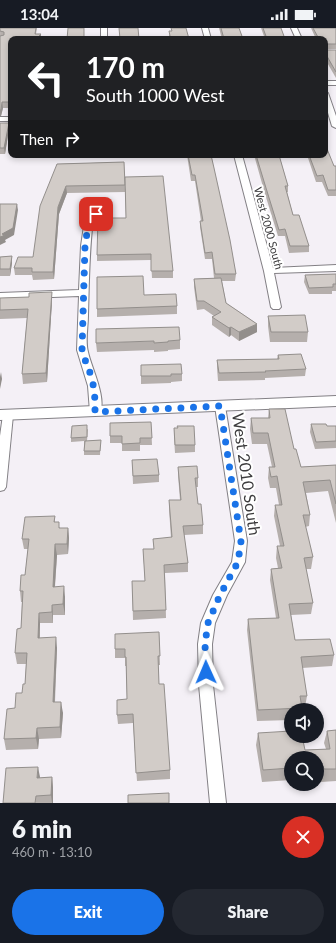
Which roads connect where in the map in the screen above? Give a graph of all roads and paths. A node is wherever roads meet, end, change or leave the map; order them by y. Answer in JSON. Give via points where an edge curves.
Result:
{"nodes":[{"id":1,"x":328,"y":100,"type":"edge"},
{"id":2,"x":335,"y":121,"type":"edge"},
{"id":3,"x":239,"y":158,"type":"edge"},
{"id":4,"x":103,"y":210,"type":"dead end"},
{"id":5,"x":336,"y":268,"type":"edge"},
{"id":6,"x":269,"y":271,"type":"junction"},
{"id":7,"x":83,"y":293,"type":"junction"},
{"id":8,"x":0,"y":296,"type":"edge"},
{"id":9,"x":276,"y":307,"type":"dead end"},
{"id":10,"x":336,"y":401,"type":"edge"},
{"id":11,"x":220,"y":406,"type":"junction"},
{"id":12,"x":95,"y":412,"type":"junction"},
{"id":13,"x":4,"y":415,"type":"edge"},
{"id":14,"x":0,"y":487,"type":"edge"},
{"id":15,"x":218,"y":803,"type":"edge"}],
"edges":[{"from":1,"to":2,"type":"street"},
{"from":3,"to":6,"type":"street","name":"West 2000 South"},
{"from":4,"to":7,"type":"street","via":[[89,219]]},
{"from":5,"to":6,"type":"street"},
{"from":6,"to":9,"type":"street","name":"West 2000 South"},
{"from":7,"to":8,"type":"street"},
{"from":7,"to":12,"type":"street","via":[[82,350],[95,393]]},
{"from":10,"to":11,"type":"main road"},
{"from":11,"to":12,"type":"main road"},
{"from":11,"to":15,"type":"street","name":"West 2010 South","via":[[241,541],[238,562],[208,623],[205,644],[206,686]]},
{"from":12,"to":13,"type":"main road"},
{"from":13,"to":14,"type":"street"}]}
